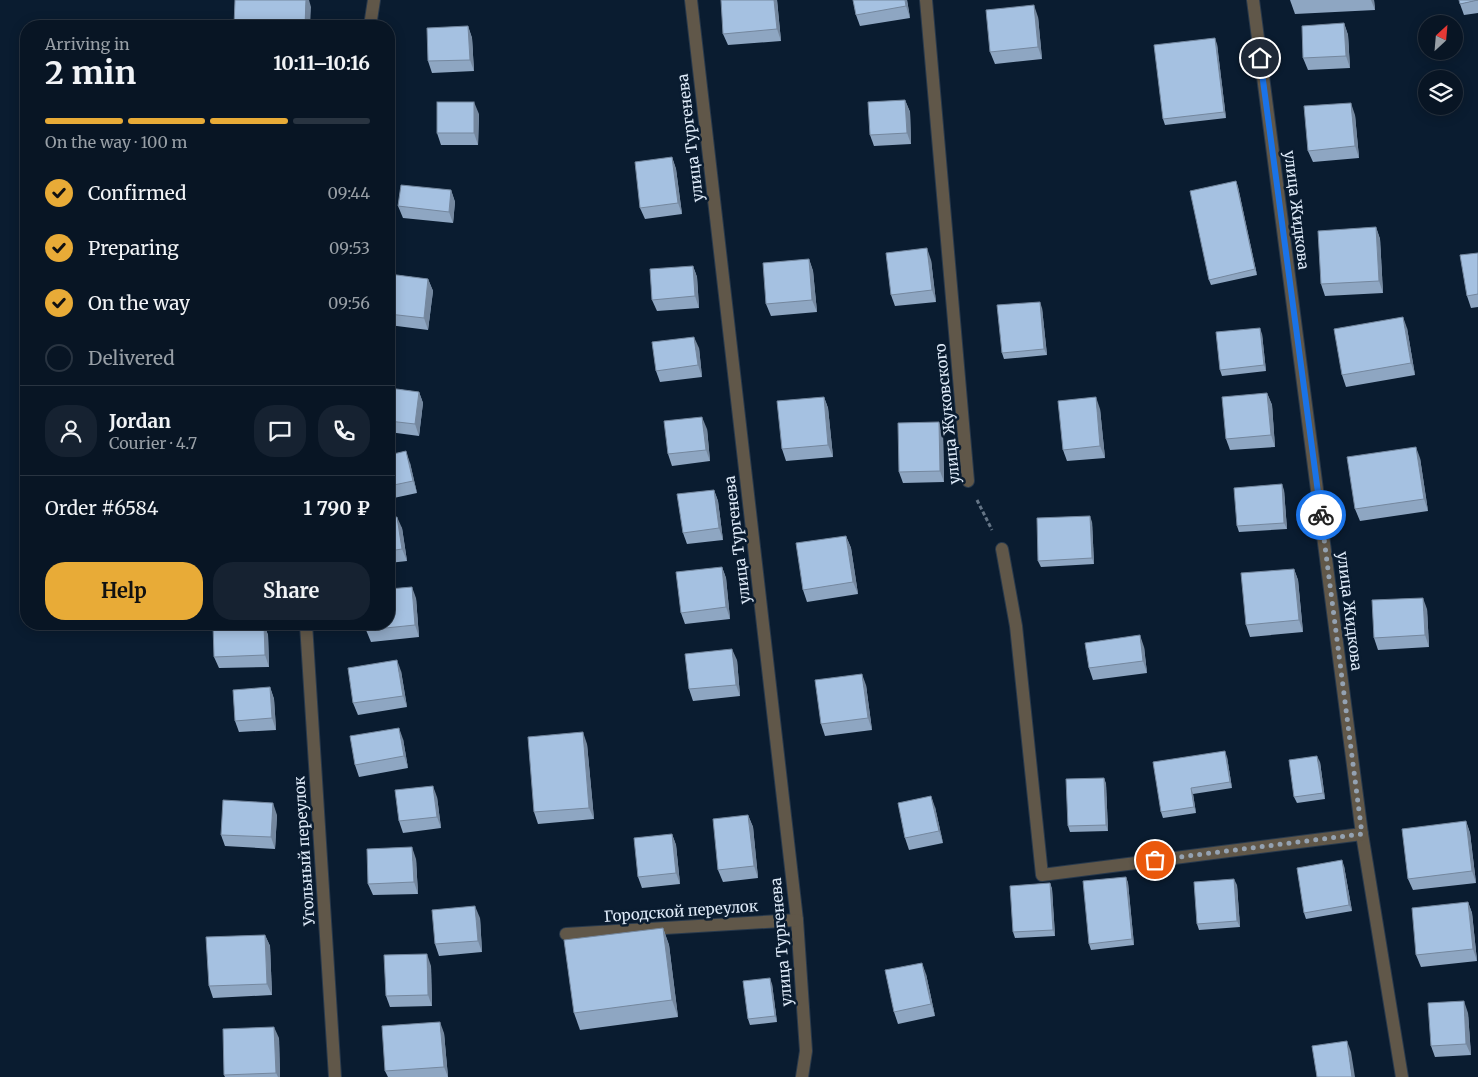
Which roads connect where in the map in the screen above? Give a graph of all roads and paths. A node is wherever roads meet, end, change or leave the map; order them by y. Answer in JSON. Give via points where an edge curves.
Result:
{"nodes":[{"id":1,"x":374,"y":0,"type":"edge"},
{"id":2,"x":691,"y":0,"type":"edge"},
{"id":3,"x":926,"y":0,"type":"edge"},
{"id":4,"x":1253,"y":0,"type":"edge"},
{"id":5,"x":371,"y":20,"type":"edge"},
{"id":6,"x":968,"y":481,"type":"joint"},
{"id":7,"x":1002,"y":549,"type":"joint"},
{"id":8,"x":306,"y":630,"type":"edge"},
{"id":9,"x":1362,"y":834,"type":"junction"},
{"id":10,"x":797,"y":920,"type":"junction"},
{"id":11,"x":566,"y":934,"type":"dead end"},
{"id":12,"x":335,"y":1077,"type":"edge"},
{"id":13,"x":802,"y":1077,"type":"edge"},
{"id":14,"x":1402,"y":1077,"type":"edge"}],
"edges":[{"from":1,"to":5,"type":"street"},
{"from":2,"to":10,"type":"street","name":"улица Тургенева"},
{"from":3,"to":6,"type":"street","name":"улица Жуковского"},
{"from":4,"to":9,"type":"street","name":"улица Жидкова"},
{"from":6,"to":7,"type":"path","name":"улица Жуковского"},
{"from":7,"to":9,"type":"street","via":[[1016,626],[1042,875]]},
{"from":8,"to":12,"type":"street","name":"Угольный переулок"},
{"from":9,"to":14,"type":"street","name":"улица Жидкова"},
{"from":10,"to":11,"type":"street","name":"Городской переулок"},
{"from":10,"to":13,"type":"street","name":"улица Тургенева","via":[[806,1051]]}]}
